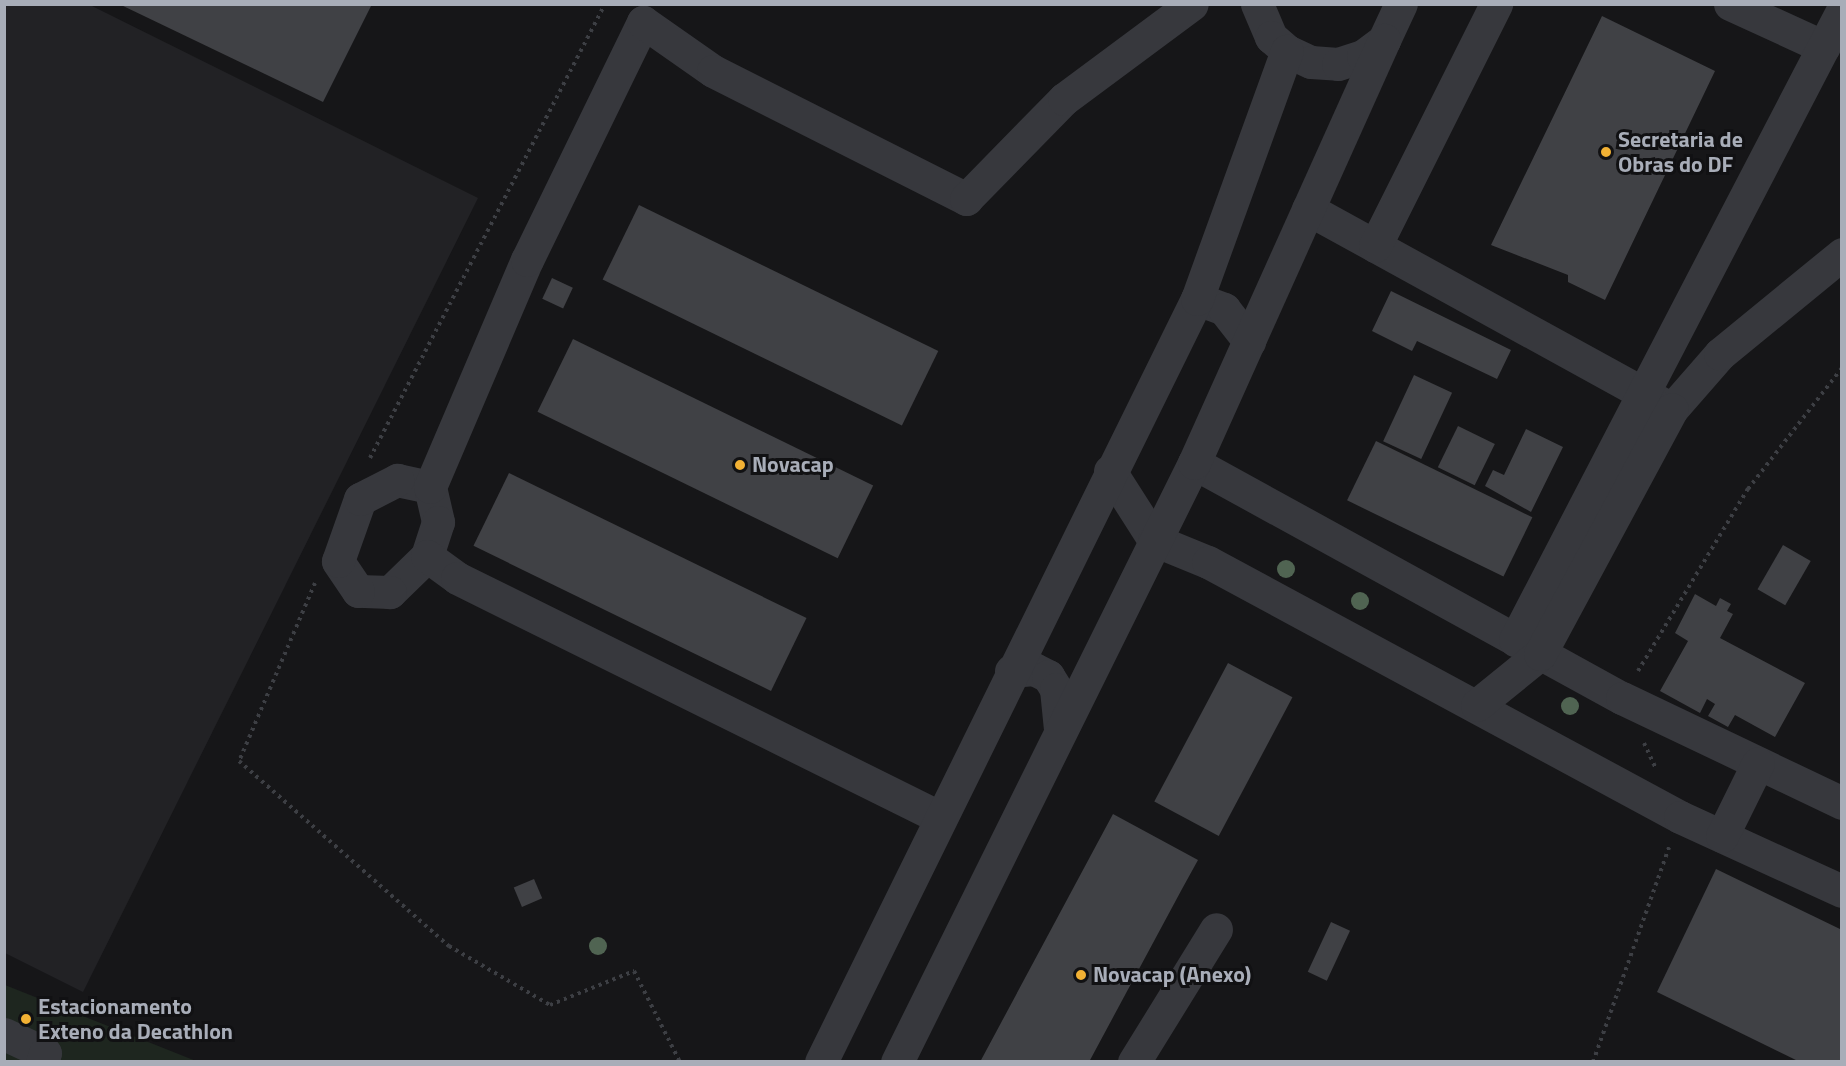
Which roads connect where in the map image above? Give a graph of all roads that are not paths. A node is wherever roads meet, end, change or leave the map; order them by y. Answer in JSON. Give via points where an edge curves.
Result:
{"nodes":[{"id":1,"x":1192,"y":4,"type":"edge"},
{"id":2,"x":1257,"y":4,"type":"edge"},
{"id":3,"x":1401,"y":4,"type":"edge"},
{"id":4,"x":1496,"y":4,"type":"edge"},
{"id":5,"x":1730,"y":4,"type":"edge"},
{"id":6,"x":1842,"y":11,"type":"edge"},
{"id":7,"x":1384,"y":40,"type":"junction"},
{"id":8,"x":1824,"y":47,"type":"junction"},
{"id":9,"x":1287,"y":51,"type":"junction"},
{"id":10,"x":1308,"y":209,"type":"junction"},
{"id":11,"x":1375,"y":246,"type":"junction"},
{"id":12,"x":1842,"y":254,"type":"edge"},
{"id":13,"x":1197,"y":299,"type":"junction"},
{"id":14,"x":1249,"y":341,"type":"junction"},
{"id":15,"x":1644,"y":393,"type":"junction"},
{"id":16,"x":1672,"y":409,"type":"junction"},
{"id":17,"x":1194,"y":463,"type":"junction"},
{"id":18,"x":1110,"y":471,"type":"junction"},
{"id":19,"x":430,"y":488,"type":"junction"},
{"id":20,"x":1154,"y":540,"type":"junction"},
{"id":21,"x":427,"y":556,"type":"junction"},
{"id":22,"x":1528,"y":647,"type":"junction"},
{"id":23,"x":1011,"y":671,"type":"junction"},
{"id":24,"x":1477,"y":705,"type":"junction"},
{"id":25,"x":1060,"y":729,"type":"junction"},
{"id":26,"x":1758,"y":763,"type":"junction"},
{"id":27,"x":1842,"y":803,"type":"edge"},
{"id":28,"x":939,"y":817,"type":"junction"},
{"id":29,"x":1722,"y":836,"type":"junction"},
{"id":30,"x":1842,"y":891,"type":"edge"},
{"id":31,"x":1216,"y":928,"type":"dead end"},
{"id":32,"x":4,"y":1034,"type":"edge"},
{"id":33,"x":42,"y":1062,"type":"edge"},
{"id":34,"x":821,"y":1062,"type":"edge"},
{"id":35,"x":897,"y":1062,"type":"edge"},
{"id":36,"x":1134,"y":1062,"type":"edge"}],
"edges":[{"from":1,"to":19,"type":"lane","via":[[1064,99],[966,199],[713,71],[643,22],[527,260]]},
{"from":2,"to":9,"type":"lane","via":[[1271,37]]},
{"from":3,"to":7,"type":"lane"},
{"from":4,"to":11,"type":"lane"},
{"from":5,"to":8,"type":"lane"},
{"from":6,"to":8,"type":"lane"},
{"from":7,"to":9,"type":"lane","via":[[1363,56],[1338,64],[1311,62]]},
{"from":7,"to":10,"type":"lane"},
{"from":8,"to":15,"type":"lane"},
{"from":9,"to":13,"type":"lane"},
{"from":10,"to":11,"type":"lane"},
{"from":10,"to":14,"type":"lane"},
{"from":11,"to":15,"type":"lane"},
{"from":12,"to":16,"type":"lane","via":[[1720,354]]},
{"from":13,"to":14,"type":"lane","via":[[1224,309]]},
{"from":13,"to":18,"type":"lane"},
{"from":14,"to":17,"type":"lane"},
{"from":15,"to":16,"type":"lane"},
{"from":15,"to":22,"type":"lane"},
{"from":16,"to":22,"type":"lane"},
{"from":17,"to":20,"type":"lane"},
{"from":17,"to":22,"type":"lane"},
{"from":18,"to":20,"type":"lane"},
{"from":18,"to":23,"type":"lane"},
{"from":19,"to":21,"type":"lane","via":[[438,522]]},
{"from":19,"to":21,"type":"lane","via":[[397,480],[360,499],[338,561],[358,591],[390,592]]},
{"from":20,"to":24,"type":"lane","via":[[1208,562]]},
{"from":20,"to":25,"type":"lane"},
{"from":21,"to":28,"type":"lane","via":[[457,578]]},
{"from":22,"to":24,"type":"lane"},
{"from":22,"to":26,"type":"lane"},
{"from":23,"to":25,"type":"lane","via":[[1034,669],[1048,676],[1056,689]]},
{"from":23,"to":28,"type":"lane"},
{"from":24,"to":29,"type":"lane"},
{"from":25,"to":35,"type":"lane"},
{"from":26,"to":27,"type":"lane"},
{"from":26,"to":29,"type":"lane"},
{"from":28,"to":34,"type":"lane"},
{"from":29,"to":30,"type":"lane"},
{"from":31,"to":36,"type":"lane"},
{"from":32,"to":33,"type":"lane","via":[[45,1053]]}]}
